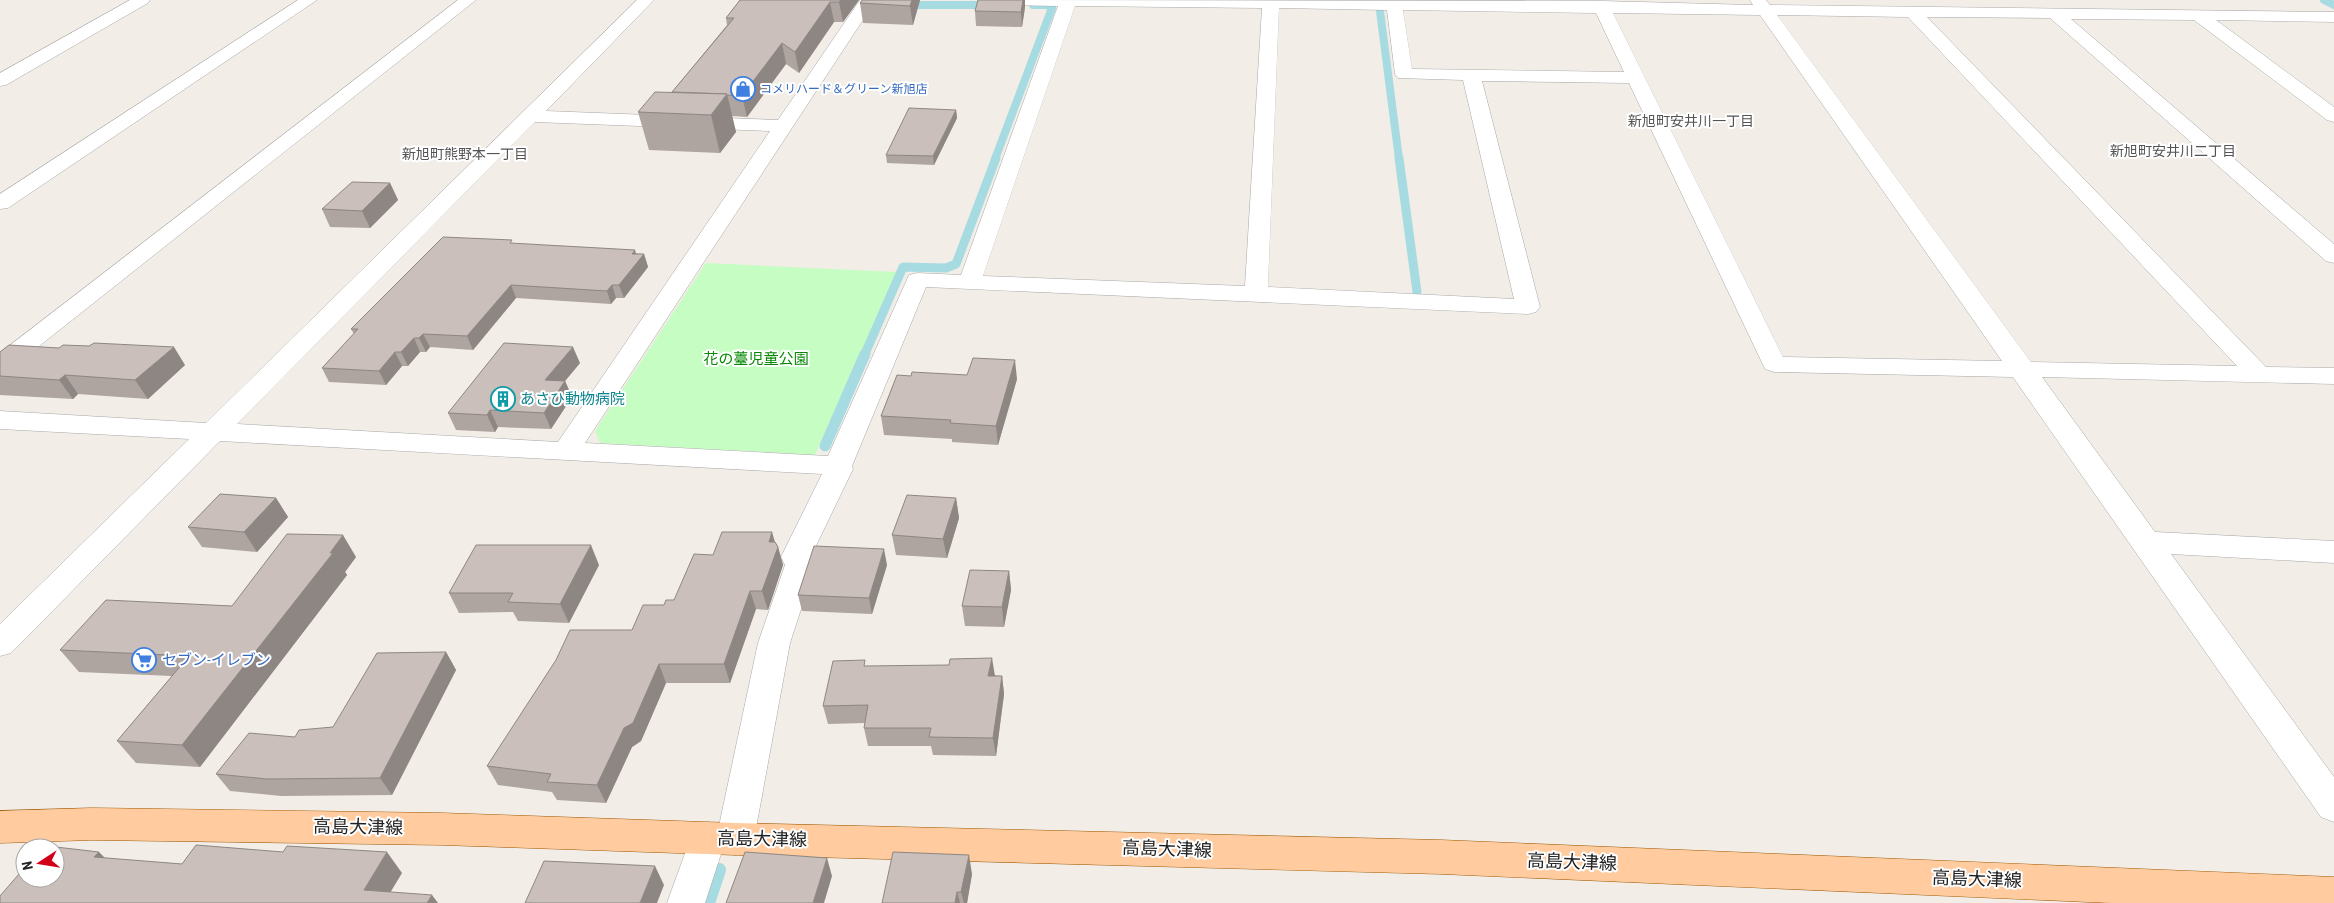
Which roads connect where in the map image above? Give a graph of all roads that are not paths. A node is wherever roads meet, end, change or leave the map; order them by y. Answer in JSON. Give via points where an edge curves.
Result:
{"nodes":[{"id":1,"x":142,"y":0,"type":"edge"},
{"id":2,"x":309,"y":0,"type":"edge"},
{"id":3,"x":468,"y":0,"type":"edge"},
{"id":4,"x":646,"y":0,"type":"edge"},
{"id":5,"x":868,"y":0,"type":"edge"},
{"id":6,"x":1003,"y":0,"type":"edge"},
{"id":7,"x":2313,"y":0,"type":"edge"},
{"id":8,"x":1068,"y":1,"type":"edge"},
{"id":9,"x":1271,"y":2,"type":"junction"},
{"id":10,"x":1394,"y":4,"type":"junction"},
{"id":11,"x":1761,"y":4,"type":"edge"},
{"id":12,"x":1602,"y":6,"type":"junction"},
{"id":13,"x":1912,"y":11,"type":"junction"},
{"id":14,"x":2334,"y":12,"type":"edge"},
{"id":15,"x":2054,"y":13,"type":"junction"},
{"id":16,"x":2198,"y":15,"type":"junction"},
{"id":17,"x":2334,"y":17,"type":"edge"},
{"id":18,"x":1471,"y":75,"type":"junction"},
{"id":19,"x":1635,"y":78,"type":"junction"},
{"id":20,"x":0,"y":81,"type":"edge"},
{"id":21,"x":529,"y":116,"type":"junction"},
{"id":22,"x":2334,"y":116,"type":"edge"},
{"id":23,"x":782,"y":126,"type":"junction"},
{"id":24,"x":4,"y":197,"type":"edge"},
{"id":25,"x":2334,"y":256,"type":"edge"},
{"id":26,"x":970,"y":281,"type":"junction"},
{"id":27,"x":1256,"y":294,"type":"junction"},
{"id":28,"x":0,"y":365,"type":"edge"},
{"id":29,"x":2021,"y":369,"type":"junction"},
{"id":30,"x":2259,"y":374,"type":"junction"},
{"id":31,"x":2334,"y":376,"type":"edge"},
{"id":32,"x":0,"y":420,"type":"edge"},
{"id":33,"x":212,"y":431,"type":"junction"},
{"id":34,"x":566,"y":451,"type":"junction"},
{"id":35,"x":838,"y":466,"type":"junction"},
{"id":36,"x":2145,"y":542,"type":"junction"},
{"id":37,"x":2334,"y":552,"type":"edge"},
{"id":38,"x":0,"y":644,"type":"edge"},
{"id":39,"x":2334,"y":806,"type":"edge"},
{"id":40,"x":0,"y":827,"type":"edge"},
{"id":41,"x":722,"y":838,"type":"junction"},
{"id":42,"x":2334,"y":894,"type":"edge"},
{"id":43,"x":686,"y":903,"type":"edge"}],
"edges":[{"from":1,"to":20,"type":"street"},
{"from":2,"to":24,"type":"street"},
{"from":3,"to":28,"type":"street"},
{"from":4,"to":21,"type":"street"},
{"from":5,"to":23,"type":"street"},
{"from":6,"to":8,"type":"street"},
{"from":7,"to":14,"type":"street"},
{"from":8,"to":9,"type":"street"},
{"from":8,"to":26,"type":"street"},
{"from":9,"to":10,"type":"street"},
{"from":9,"to":27,"type":"street"},
{"from":10,"to":12,"type":"street"},
{"from":10,"to":18,"type":"street","via":[[1404,74]]},
{"from":11,"to":12,"type":"street"},
{"from":11,"to":13,"type":"street"},
{"from":11,"to":29,"type":"street"},
{"from":12,"to":19,"type":"street"},
{"from":13,"to":15,"type":"street"},
{"from":13,"to":30,"type":"street"},
{"from":15,"to":16,"type":"street"},
{"from":15,"to":25,"type":"street"},
{"from":16,"to":17,"type":"street"},
{"from":16,"to":22,"type":"street"},
{"from":18,"to":19,"type":"street"},
{"from":18,"to":27,"type":"street","via":[[1528,307]]},
{"from":19,"to":29,"type":"street","via":[[1774,364]]},
{"from":21,"to":23,"type":"street"},
{"from":21,"to":33,"type":"street"},
{"from":23,"to":34,"type":"street"},
{"from":26,"to":27,"type":"street"},
{"from":26,"to":35,"type":"street","via":[[917,280]]},
{"from":29,"to":30,"type":"street"},
{"from":29,"to":36,"type":"street"},
{"from":30,"to":31,"type":"street"},
{"from":32,"to":33,"type":"street"},
{"from":33,"to":34,"type":"street"},
{"from":33,"to":38,"type":"street"},
{"from":34,"to":35,"type":"street"},
{"from":35,"to":41,"type":"street","via":[[796,557],[803,557],[774,642]]},
{"from":36,"to":37,"type":"street"},
{"from":36,"to":39,"type":"street"},
{"from":40,"to":41,"type":"main road","name":"高島大津線","via":[[92,824],[442,828]]},
{"from":41,"to":42,"type":"main road","name":"高島大津線","via":[[1441,857]]},
{"from":41,"to":43,"type":"street"}]}
